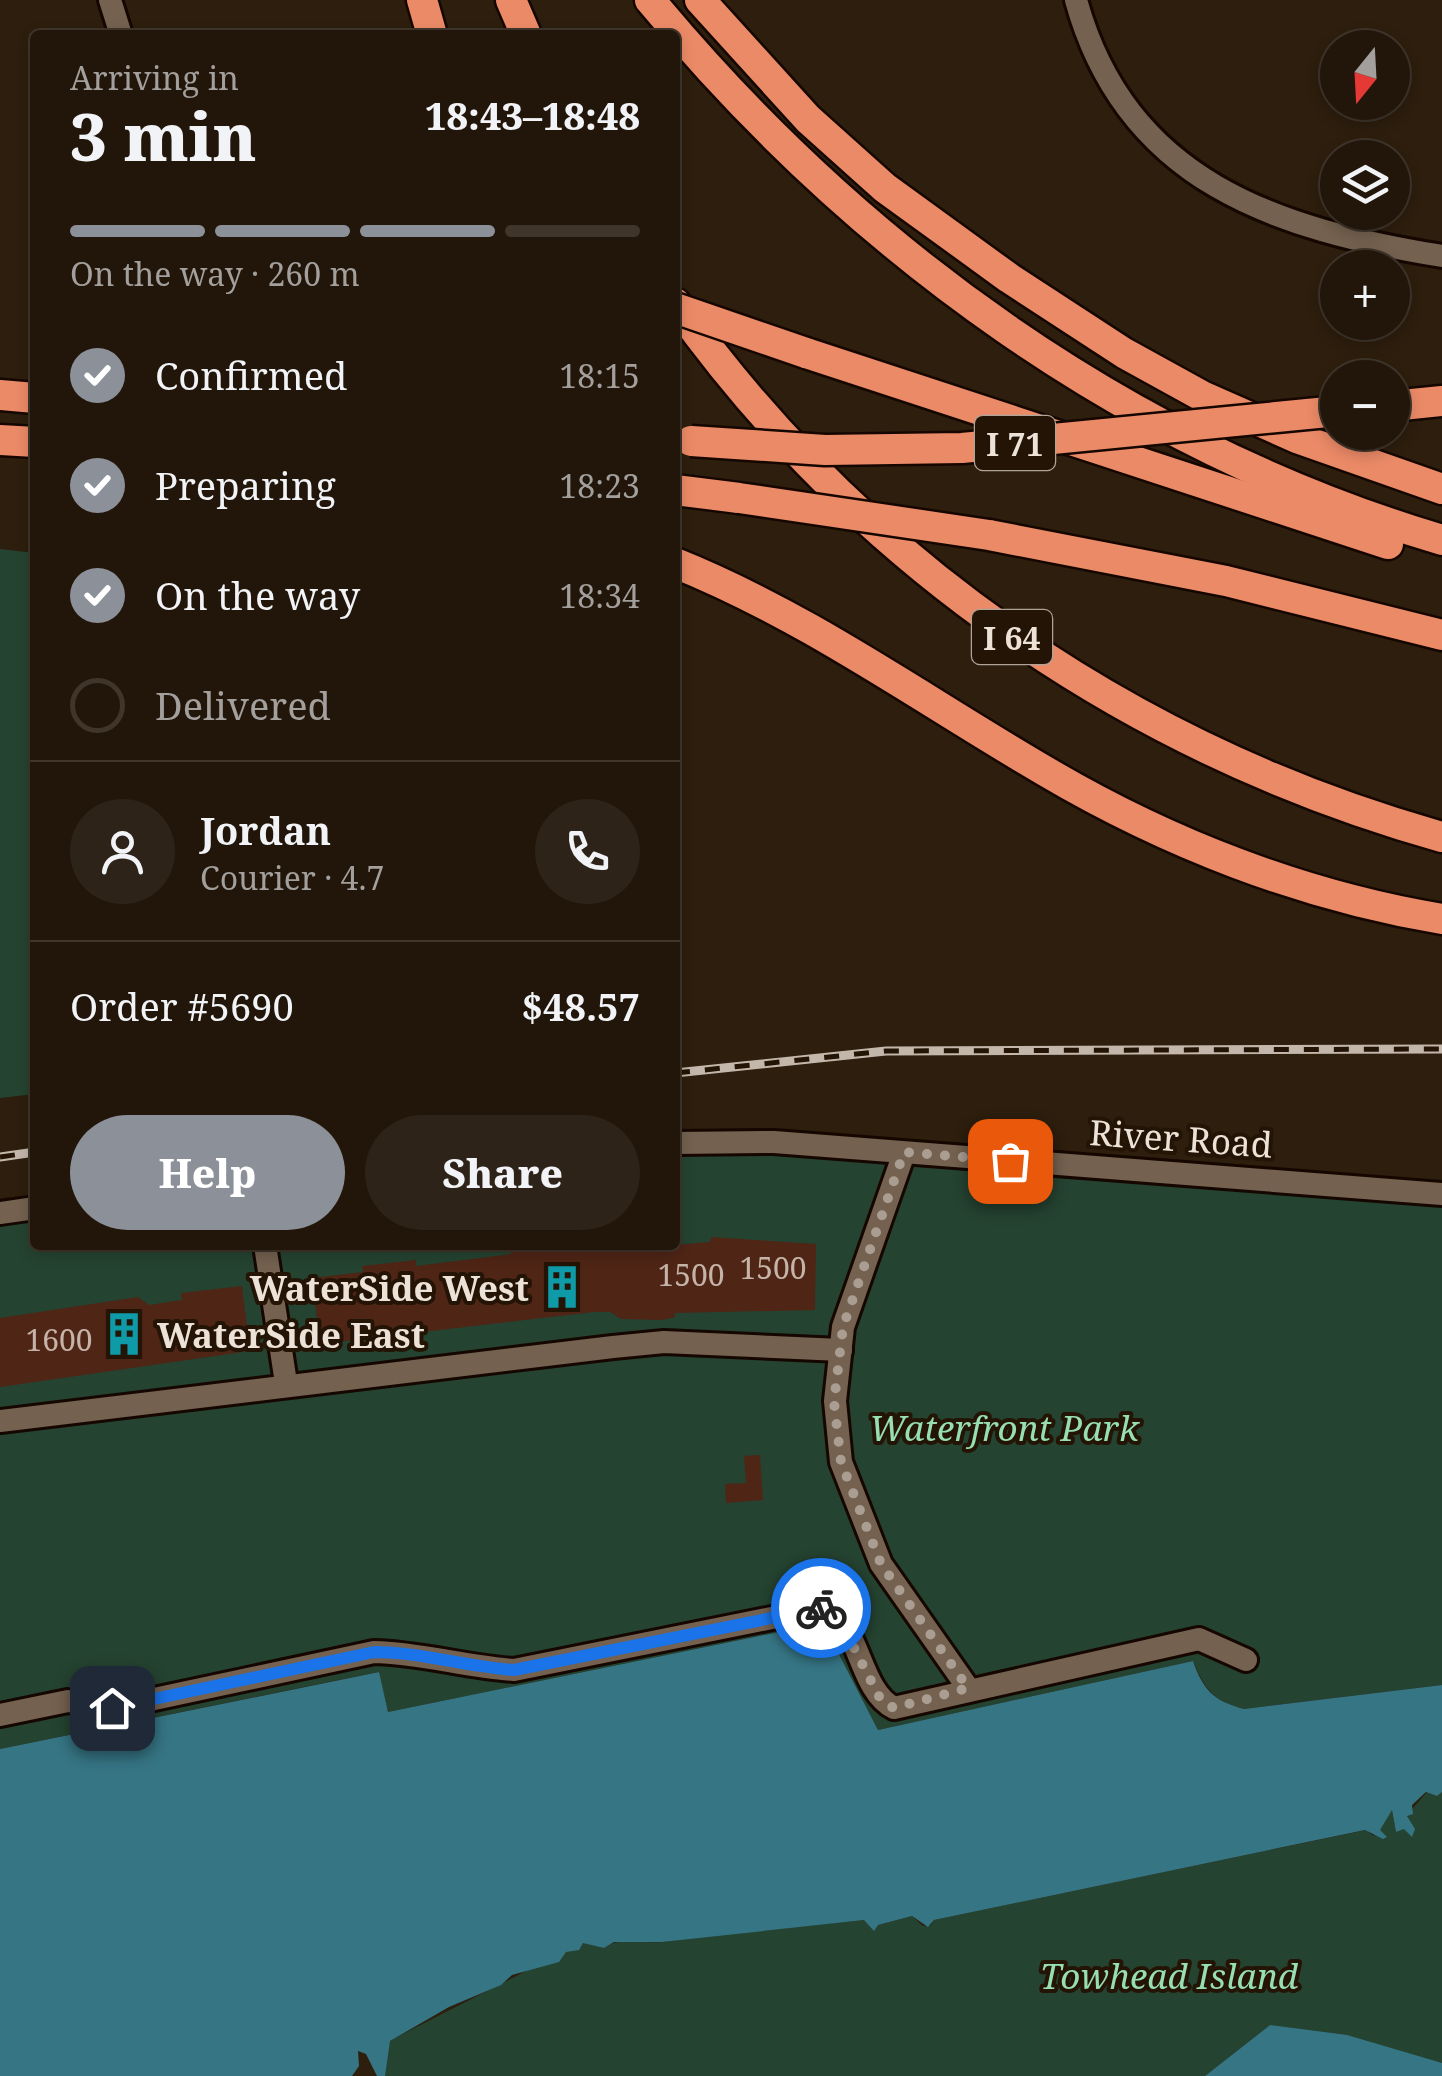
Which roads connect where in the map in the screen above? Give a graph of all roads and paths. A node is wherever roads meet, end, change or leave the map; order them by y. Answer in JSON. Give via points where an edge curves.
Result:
{"nodes":[{"id":1,"x":110,"y":0,"type":"edge"},
{"id":2,"x":422,"y":0,"type":"edge"},
{"id":3,"x":511,"y":0,"type":"edge"},
{"id":4,"x":650,"y":0,"type":"edge"},
{"id":5,"x":700,"y":0,"type":"edge"},
{"id":6,"x":719,"y":0,"type":"edge"},
{"id":7,"x":1076,"y":0,"type":"edge"},
{"id":8,"x":119,"y":30,"type":"edge"},
{"id":9,"x":431,"y":30,"type":"edge"},
{"id":10,"x":524,"y":30,"type":"edge"},
{"id":11,"x":675,"y":30,"type":"edge"},
{"id":12,"x":680,"y":36,"type":"edge"},
{"id":13,"x":922,"y":212,"type":"junction"},
{"id":14,"x":1442,"y":256,"type":"edge"},
{"id":15,"x":680,"y":308,"type":"edge"},
{"id":16,"x":680,"y":312,"type":"edge"},
{"id":17,"x":0,"y":396,"type":"edge"},
{"id":18,"x":30,"y":398,"type":"edge"},
{"id":19,"x":1440,"y":401,"type":"edge"},
{"id":20,"x":1410,"y":404,"type":"edge"},
{"id":21,"x":1320,"y":413,"type":"edge"},
{"id":22,"x":0,"y":440,"type":"edge"},
{"id":23,"x":683,"y":441,"type":"edge"},
{"id":24,"x":30,"y":442,"type":"edge"},
{"id":25,"x":1442,"y":489,"type":"edge"},
{"id":26,"x":680,"y":491,"type":"edge"},
{"id":27,"x":1442,"y":540,"type":"edge"},
{"id":28,"x":1442,"y":561,"type":"edge"},
{"id":29,"x":680,"y":565,"type":"edge"},
{"id":30,"x":1442,"y":635,"type":"edge"},
{"id":31,"x":1442,"y":838,"type":"edge"},
{"id":32,"x":1442,"y":919,"type":"edge"},
{"id":33,"x":680,"y":1143,"type":"edge"},
{"id":34,"x":904,"y":1152,"type":"junction"},
{"id":35,"x":1442,"y":1194,"type":"edge"},
{"id":36,"x":30,"y":1209,"type":"edge"},
{"id":37,"x":0,"y":1213,"type":"edge"},
{"id":38,"x":266,"y":1250,"type":"edge"},
{"id":39,"x":840,"y":1350,"type":"junction"},
{"id":40,"x":286,"y":1383,"type":"junction"},
{"id":41,"x":0,"y":1422,"type":"edge"},
{"id":42,"x":1246,"y":1660,"type":"dead end"},
{"id":43,"x":968,"y":1688,"type":"junction"},
{"id":44,"x":0,"y":1715,"type":"edge"}],
"edges":[{"from":1,"to":8,"type":"street"},
{"from":2,"to":9,"type":"highway"},
{"from":3,"to":10,"type":"highway"},
{"from":4,"to":11,"type":"highway"},
{"from":5,"to":13,"type":"highway","via":[[808,119]]},
{"from":6,"to":13,"type":"highway","via":[[810,99],[904,185]]},
{"from":7,"to":14,"type":"street","via":[[1123,98],[1186,167],[1221,192],[1317,232]]},
{"from":12,"to":27,"type":"highway","via":[[804,168],[926,273],[1029,346],[1121,402],[1256,470]]},
{"from":13,"to":25,"type":"highway","via":[[1124,354],[1202,396]]},
{"from":15,"to":28,"type":"highway","bridge":true},
{"from":16,"to":31,"type":"highway","number":"I 64","via":[[824,481],[921,568],[1027,648],[1213,753]]},
{"from":17,"to":18,"type":"highway"},
{"from":19,"to":20,"type":"highway"},
{"from":21,"to":23,"type":"highway","number":"I 71","bridge":true,"via":[[928,450]]},
{"from":22,"to":24,"type":"highway"},
{"from":26,"to":30,"type":"highway","bridge":true,"via":[[988,535],[1226,582]]},
{"from":29,"to":32,"type":"highway","via":[[780,612],[1147,825],[1293,882]]},
{"from":33,"to":34,"type":"street","name":"River Road"},
{"from":34,"to":35,"type":"street","name":"River Road"},
{"from":34,"to":39,"type":"street"},
{"from":36,"to":37,"type":"street"},
{"from":38,"to":40,"type":"street"},
{"from":39,"to":40,"type":"street","via":[[664,1342]]},
{"from":39,"to":43,"type":"street","via":[[834,1402],[841,1462],[862,1520],[881,1564]]},
{"from":40,"to":41,"type":"street"},
{"from":42,"to":43,"type":"street","via":[[1199,1639]]},
{"from":43,"to":44,"type":"street","via":[[894,1708],[882,1702],[839,1619],[821,1608],[514,1670],[374,1652],[112,1708],[68,1701]]}]}
